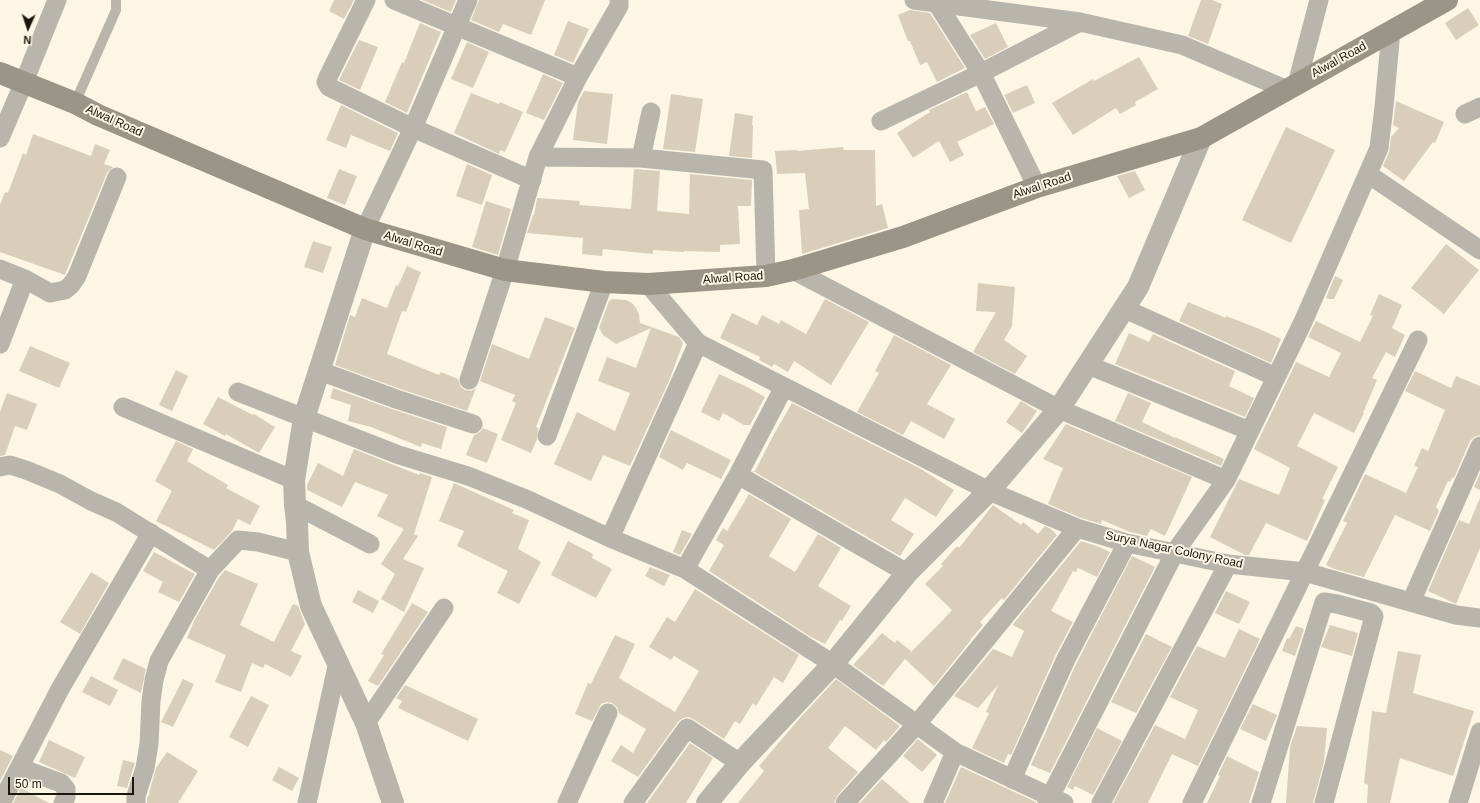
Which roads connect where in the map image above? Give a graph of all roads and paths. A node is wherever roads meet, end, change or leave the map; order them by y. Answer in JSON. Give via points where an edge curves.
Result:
{"nodes":[{"id":1,"x":57,"y":0,"type":"edge"},
{"id":2,"x":116,"y":0,"type":"edge"},
{"id":3,"x":366,"y":0,"type":"edge"},
{"id":4,"x":394,"y":0,"type":"edge"},
{"id":5,"x":468,"y":0,"type":"edge"},
{"id":6,"x":619,"y":0,"type":"edge"},
{"id":7,"x":914,"y":0,"type":"edge"},
{"id":8,"x":1318,"y":0,"type":"edge"},
{"id":9,"x":1447,"y":0,"type":"edge"},
{"id":10,"x":936,"y":2,"type":"junction"},
{"id":11,"x":1080,"y":22,"type":"junction"},
{"id":12,"x":456,"y":26,"type":"junction"},
{"id":13,"x":1391,"y":31,"type":"junction"},
{"id":14,"x":0,"y":72,"type":"edge"},
{"id":15,"x":981,"y":73,"type":"junction"},
{"id":16,"x":578,"y":77,"type":"junction"},
{"id":17,"x":24,"y":82,"type":"junction"},
{"id":18,"x":1291,"y":87,"type":"junction"},
{"id":19,"x":75,"y":103,"type":"junction"},
{"id":20,"x":650,"y":112,"type":"dead end"},
{"id":21,"x":881,"y":121,"type":"dead end"},
{"id":22,"x":413,"y":128,"type":"junction"},
{"id":23,"x":0,"y":138,"type":"edge"},
{"id":24,"x":1201,"y":138,"type":"junction"},
{"id":25,"x":538,"y":157,"type":"junction"},
{"id":26,"x":641,"y":158,"type":"junction"},
{"id":27,"x":1368,"y":174,"type":"junction"},
{"id":28,"x":117,"y":177,"type":"dead end"},
{"id":29,"x":532,"y":180,"type":"junction"},
{"id":30,"x":1037,"y":187,"type":"junction"},
{"id":31,"x":365,"y":229,"type":"junction"},
{"id":32,"x":1480,"y":250,"type":"edge"},
{"id":33,"x":0,"y":269,"type":"edge"},
{"id":34,"x":505,"y":270,"type":"junction"},
{"id":35,"x":793,"y":270,"type":"junction"},
{"id":36,"x":766,"y":276,"type":"junction"},
{"id":37,"x":25,"y":279,"type":"junction"},
{"id":38,"x":604,"y":282,"type":"junction"},
{"id":39,"x":648,"y":284,"type":"junction"},
{"id":40,"x":1125,"y":309,"type":"junction"},
{"id":41,"x":1418,"y":340,"type":"dead end"},
{"id":42,"x":698,"y":343,"type":"junction"},
{"id":43,"x":0,"y":344,"type":"edge"},
{"id":44,"x":1088,"y":365,"type":"junction"},
{"id":45,"x":320,"y":371,"type":"junction"},
{"id":46,"x":1276,"y":377,"type":"junction"},
{"id":47,"x":469,"y":380,"type":"dead end"},
{"id":48,"x":784,"y":387,"type":"junction"},
{"id":49,"x":238,"y":392,"type":"dead end"},
{"id":50,"x":123,"y":407,"type":"dead end"},
{"id":51,"x":1059,"y":409,"type":"junction"},
{"id":52,"x":304,"y":418,"type":"junction"},
{"id":53,"x":473,"y":424,"type":"dead end"},
{"id":54,"x":1250,"y":431,"type":"junction"},
{"id":55,"x":547,"y":436,"type":"dead end"},
{"id":56,"x":1480,"y":446,"type":"edge"},
{"id":57,"x":0,"y":467,"type":"edge"},
{"id":58,"x":738,"y":475,"type":"junction"},
{"id":59,"x":294,"y":480,"type":"junction"},
{"id":60,"x":1226,"y":480,"type":"junction"},
{"id":61,"x":989,"y":491,"type":"junction"},
{"id":62,"x":295,"y":505,"type":"junction"},
{"id":63,"x":1077,"y":528,"type":"junction"},
{"id":64,"x":151,"y":533,"type":"junction"},
{"id":65,"x":610,"y":538,"type":"junction"},
{"id":66,"x":1127,"y":543,"type":"junction"},
{"id":67,"x":370,"y":544,"type":"dead end"},
{"id":68,"x":298,"y":552,"type":"junction"},
{"id":69,"x":1175,"y":552,"type":"junction"},
{"id":70,"x":1228,"y":564,"type":"junction"},
{"id":71,"x":685,"y":568,"type":"junction"},
{"id":72,"x":210,"y":570,"type":"junction"},
{"id":73,"x":1305,"y":572,"type":"junction"},
{"id":74,"x":907,"y":573,"type":"junction"},
{"id":75,"x":1341,"y":583,"type":"junction"},
{"id":76,"x":1411,"y":602,"type":"junction"},
{"id":77,"x":1337,"y":604,"type":"junction"},
{"id":78,"x":444,"y":608,"type":"dead end"},
{"id":79,"x":1480,"y":618,"type":"edge"},
{"id":80,"x":338,"y":662,"type":"junction"},
{"id":81,"x":833,"y":664,"type":"junction"},
{"id":82,"x":608,"y":713,"type":"dead end"},
{"id":83,"x":366,"y":723,"type":"junction"},
{"id":84,"x":917,"y":724,"type":"junction"},
{"id":85,"x":1480,"y":732,"type":"edge"},
{"id":86,"x":955,"y":752,"type":"junction"},
{"id":87,"x":740,"y":763,"type":"junction"},
{"id":88,"x":20,"y":768,"type":"junction"},
{"id":89,"x":1012,"y":778,"type":"junction"},
{"id":90,"x":1054,"y":801,"type":"edge"},
{"id":91,"x":2,"y":803,"type":"edge"},
{"id":92,"x":63,"y":803,"type":"edge"},
{"id":93,"x":136,"y":803,"type":"edge"},
{"id":94,"x":306,"y":803,"type":"edge"},
{"id":95,"x":393,"y":803,"type":"edge"},
{"id":96,"x":567,"y":803,"type":"edge"},
{"id":97,"x":633,"y":803,"type":"edge"},
{"id":98,"x":707,"y":803,"type":"edge"},
{"id":99,"x":845,"y":803,"type":"edge"},
{"id":100,"x":933,"y":803,"type":"edge"},
{"id":101,"x":1101,"y":803,"type":"edge"},
{"id":102,"x":1192,"y":803,"type":"edge"},
{"id":103,"x":1260,"y":803,"type":"edge"},
{"id":104,"x":1324,"y":803,"type":"edge"},
{"id":105,"x":1458,"y":803,"type":"edge"}],
"edges":[{"from":1,"to":17,"type":"street"},
{"from":2,"to":19,"type":"lane","via":[[116,10]]},
{"from":3,"to":22,"type":"street","via":[[326,82],[329,87]]},
{"from":4,"to":12,"type":"street"},
{"from":5,"to":12,"type":"street"},
{"from":6,"to":16,"type":"street","via":[[619,6]]},
{"from":7,"to":10,"type":"street"},
{"from":8,"to":18,"type":"street"},
{"from":9,"to":13,"type":"main road","name":"Alwal Road"},
{"from":10,"to":11,"type":"street"},
{"from":10,"to":15,"type":"street"},
{"from":11,"to":15,"type":"street"},
{"from":11,"to":18,"type":"street","via":[[1182,45]]},
{"from":12,"to":16,"type":"street"},
{"from":12,"to":22,"type":"street"},
{"from":13,"to":18,"type":"main road","name":"Alwal Road"},
{"from":13,"to":27,"type":"street","via":[[1379,148]]},
{"from":14,"to":17,"type":"main road","name":"Alwal Road"},
{"from":15,"to":21,"type":"street"},
{"from":15,"to":30,"type":"street"},
{"from":16,"to":25,"type":"street"},
{"from":17,"to":19,"type":"main road","name":"Alwal Road"},
{"from":17,"to":23,"type":"street"},
{"from":18,"to":24,"type":"main road","name":"Alwal Road"},
{"from":19,"to":31,"type":"main road","name":"Alwal Road"},
{"from":20,"to":26,"type":"street"},
{"from":22,"to":29,"type":"street"},
{"from":22,"to":31,"type":"street"},
{"from":24,"to":30,"type":"main road","name":"Alwal Road"},
{"from":24,"to":40,"type":"street","via":[[1138,287]]},
{"from":25,"to":26,"type":"street"},
{"from":25,"to":29,"type":"street"},
{"from":26,"to":36,"type":"street","via":[[763,170]]},
{"from":27,"to":32,"type":"street"},
{"from":27,"to":46,"type":"street"},
{"from":28,"to":37,"type":"street","via":[[71,286],[50,293]]},
{"from":29,"to":34,"type":"street"},
{"from":30,"to":35,"type":"main road","name":"Alwal Road","via":[[903,237]]},
{"from":31,"to":34,"type":"main road","name":"Alwal Road"},
{"from":31,"to":45,"type":"street"},
{"from":33,"to":37,"type":"street"},
{"from":34,"to":38,"type":"main road","name":"Alwal Road"},
{"from":34,"to":47,"type":"street"},
{"from":35,"to":36,"type":"main road","name":"Alwal Road"},
{"from":35,"to":51,"type":"street"},
{"from":36,"to":39,"type":"main road","name":"Alwal Road"},
{"from":37,"to":43,"type":"street"},
{"from":38,"to":39,"type":"main road","name":"Alwal Road"},
{"from":38,"to":55,"type":"street"},
{"from":39,"to":42,"type":"street"},
{"from":40,"to":44,"type":"street"},
{"from":40,"to":46,"type":"street"},
{"from":41,"to":73,"type":"street"},
{"from":42,"to":48,"type":"street","name":"Surya Nagar Colony Road"},
{"from":42,"to":65,"type":"street"},
{"from":44,"to":51,"type":"street"},
{"from":44,"to":54,"type":"street"},
{"from":45,"to":52,"type":"street"},
{"from":45,"to":53,"type":"street"},
{"from":46,"to":54,"type":"street"},
{"from":48,"to":58,"type":"street"},
{"from":48,"to":61,"type":"street","name":"Surya Nagar Colony Road"},
{"from":49,"to":52,"type":"street"},
{"from":50,"to":59,"type":"street"},
{"from":51,"to":60,"type":"street"},
{"from":51,"to":61,"type":"street"},
{"from":52,"to":59,"type":"street"},
{"from":52,"to":65,"type":"street","via":[[399,455],[468,476],[526,499]]},
{"from":54,"to":60,"type":"street"},
{"from":56,"to":76,"type":"street"},
{"from":57,"to":64,"type":"street","via":[[10,465],[60,484]]},
{"from":58,"to":71,"type":"street"},
{"from":58,"to":74,"type":"street"},
{"from":59,"to":62,"type":"street"},
{"from":60,"to":69,"type":"street"},
{"from":61,"to":63,"type":"street","name":"Surya Nagar Colony Road"},
{"from":61,"to":74,"type":"street"},
{"from":62,"to":67,"type":"street"},
{"from":62,"to":68,"type":"street"},
{"from":63,"to":66,"type":"street","name":"Surya Nagar Colony Road"},
{"from":63,"to":84,"type":"street"},
{"from":64,"to":72,"type":"street"},
{"from":64,"to":88,"type":"street","via":[[60,689]]},
{"from":65,"to":71,"type":"street"},
{"from":66,"to":69,"type":"street","name":"Surya Nagar Colony Road"},
{"from":66,"to":89,"type":"street","via":[[1066,659]]},
{"from":68,"to":72,"type":"street","via":[[238,540]]},
{"from":68,"to":80,"type":"street","via":[[311,606]]},
{"from":69,"to":70,"type":"street","name":"Surya Nagar Colony Road"},
{"from":69,"to":90,"type":"street"},
{"from":70,"to":73,"type":"street","name":"Surya Nagar Colony Road"},
{"from":70,"to":101,"type":"street"},
{"from":71,"to":81,"type":"street"},
{"from":72,"to":93,"type":"street","via":[[159,661],[151,701],[149,744]]},
{"from":73,"to":75,"type":"street","name":"Surya Nagar Colony Road"},
{"from":73,"to":102,"type":"street"},
{"from":74,"to":81,"type":"street"},
{"from":75,"to":76,"type":"street","name":"Surya Nagar Colony Road"},
{"from":75,"to":77,"type":"street"},
{"from":76,"to":79,"type":"street","name":"Surya Nagar Colony Road","via":[[1456,615]]},
{"from":77,"to":103,"type":"street","via":[[1324,602]]},
{"from":77,"to":104,"type":"street","via":[[1374,616]]},
{"from":78,"to":83,"type":"street"},
{"from":80,"to":83,"type":"street"},
{"from":80,"to":94,"type":"street"},
{"from":81,"to":84,"type":"street"},
{"from":81,"to":87,"type":"street"},
{"from":82,"to":96,"type":"street"},
{"from":83,"to":95,"type":"street"},
{"from":84,"to":86,"type":"street"},
{"from":84,"to":99,"type":"street"},
{"from":85,"to":105,"type":"street"},
{"from":86,"to":89,"type":"street"},
{"from":86,"to":100,"type":"street"},
{"from":87,"to":97,"type":"street","via":[[687,728]]},
{"from":87,"to":98,"type":"street"},
{"from":88,"to":91,"type":"street"},
{"from":88,"to":92,"type":"street","via":[[61,783],[66,789]]},
{"from":89,"to":90,"type":"street"}]}
